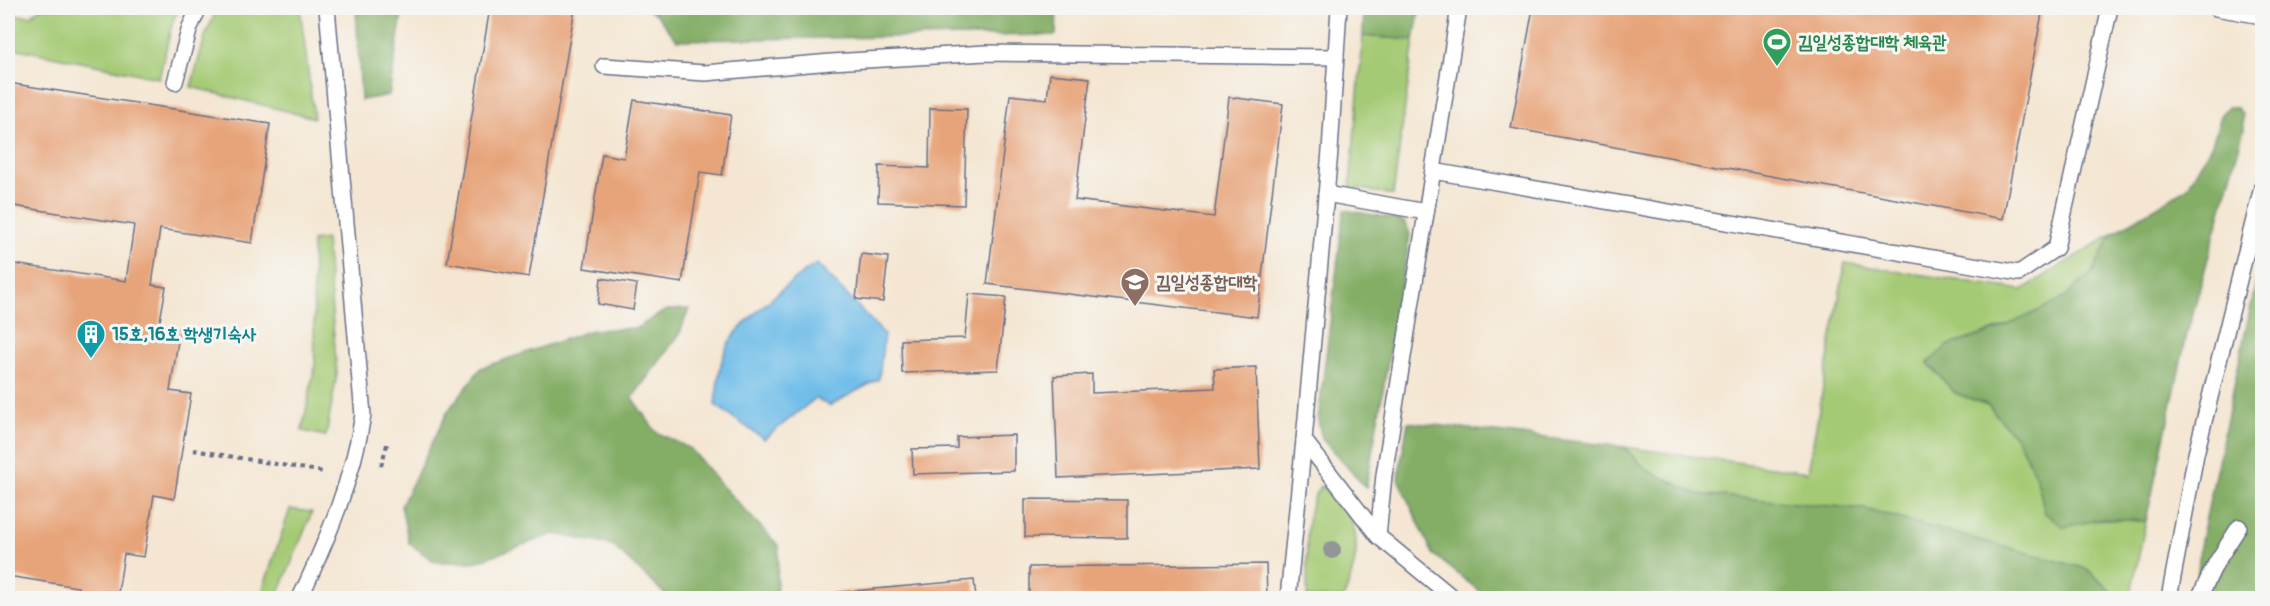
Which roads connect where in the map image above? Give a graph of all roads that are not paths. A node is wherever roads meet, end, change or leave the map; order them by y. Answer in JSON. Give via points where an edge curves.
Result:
{"nodes":[{"id":1,"x":199,"y":8,"type":"edge"},
{"id":2,"x":327,"y":8,"type":"edge"},
{"id":3,"x":1339,"y":8,"type":"edge"},
{"id":4,"x":1460,"y":8,"type":"edge"},
{"id":5,"x":2110,"y":8,"type":"edge"},
{"id":6,"x":2216,"y":8,"type":"edge"},
{"id":7,"x":2262,"y":16,"type":"edge"},
{"id":8,"x":1336,"y":57,"type":"junction"},
{"id":9,"x":604,"y":66,"type":"dead end"},
{"id":10,"x":175,"y":82,"type":"dead end"},
{"id":11,"x":1433,"y":171,"type":"junction"},
{"id":12,"x":2262,"y":187,"type":"edge"},
{"id":13,"x":1326,"y":194,"type":"junction"},
{"id":14,"x":1426,"y":212,"type":"junction"},
{"id":15,"x":1304,"y":440,"type":"junction"},
{"id":16,"x":2239,"y":527,"type":"dead end"},
{"id":17,"x":1378,"y":536,"type":"junction"},
{"id":18,"x":300,"y":598,"type":"edge"},
{"id":19,"x":1288,"y":598,"type":"edge"},
{"id":20,"x":1453,"y":598,"type":"edge"},
{"id":21,"x":2169,"y":598,"type":"edge"},
{"id":22,"x":2199,"y":598,"type":"edge"}],
"edges":[{"from":1,"to":10,"type":"lane"},
{"from":2,"to":18,"type":"lane","via":[[363,415],[358,449],[327,538]]},
{"from":3,"to":8,"type":"lane"},
{"from":4,"to":11,"type":"lane"},
{"from":5,"to":11,"type":"lane","via":[[2056,248],[2019,273]]},
{"from":6,"to":7,"type":"lane"},
{"from":8,"to":9,"type":"lane","via":[[986,53],[705,73]]},
{"from":8,"to":13,"type":"lane"},
{"from":11,"to":14,"type":"lane"},
{"from":12,"to":21,"type":"lane","via":[[2196,454]]},
{"from":13,"to":14,"type":"lane"},
{"from":13,"to":15,"type":"lane"},
{"from":14,"to":17,"type":"lane"},
{"from":15,"to":17,"type":"lane"},
{"from":15,"to":19,"type":"lane"},
{"from":16,"to":22,"type":"lane"},
{"from":17,"to":20,"type":"lane"}]}
